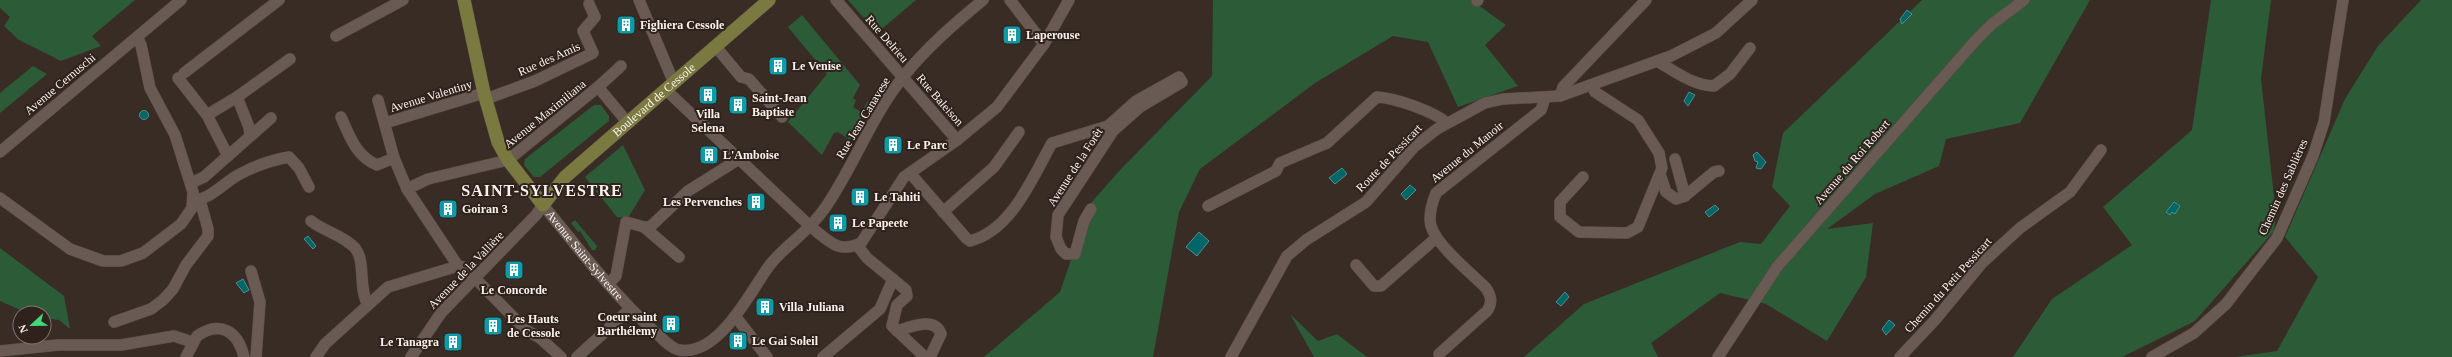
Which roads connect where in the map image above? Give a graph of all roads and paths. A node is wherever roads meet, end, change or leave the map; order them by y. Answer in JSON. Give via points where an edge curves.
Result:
{"nodes":[{"id":1,"x":181,"y":0,"type":"edge"},
{"id":2,"x":279,"y":0,"type":"edge"},
{"id":3,"x":403,"y":0,"type":"edge"},
{"id":4,"x":464,"y":0,"type":"edge"},
{"id":5,"x":639,"y":0,"type":"edge"},
{"id":6,"x":769,"y":0,"type":"edge"},
{"id":7,"x":836,"y":0,"type":"edge"},
{"id":8,"x":983,"y":0,"type":"edge"},
{"id":9,"x":1010,"y":0,"type":"edge"},
{"id":10,"x":1069,"y":0,"type":"edge"},
{"id":11,"x":1646,"y":0,"type":"edge"},
{"id":12,"x":1752,"y":0,"type":"edge"},
{"id":13,"x":2024,"y":0,"type":"edge"},
{"id":14,"x":2343,"y":0,"type":"edge"},
{"id":15,"x":589,"y":4,"type":"dead end"},
{"id":16,"x":336,"y":36,"type":"dead end"},
{"id":17,"x":137,"y":37,"type":"junction"},
{"id":18,"x":1044,"y":44,"type":"junction"},
{"id":19,"x":716,"y":47,"type":"junction"},
{"id":20,"x":1750,"y":48,"type":"dead end"},
{"id":21,"x":290,"y":59,"type":"dead end"},
{"id":22,"x":1657,"y":61,"type":"junction"},
{"id":23,"x":621,"y":66,"type":"dead end"},
{"id":24,"x":903,"y":77,"type":"junction"},
{"id":25,"x":670,"y":86,"type":"junction"},
{"id":26,"x":1592,"y":86,"type":"junction"},
{"id":27,"x":598,"y":87,"type":"junction"},
{"id":28,"x":485,"y":96,"type":"junction"},
{"id":29,"x":1560,"y":96,"type":"junction"},
{"id":30,"x":237,"y":97,"type":"junction"},
{"id":31,"x":1545,"y":98,"type":"junction"},
{"id":32,"x":378,"y":100,"type":"dead end"},
{"id":33,"x":207,"y":115,"type":"junction"},
{"id":34,"x":341,"y":117,"type":"dead end"},
{"id":35,"x":782,"y":117,"type":"dead end"},
{"id":36,"x":271,"y":118,"type":"dead end"},
{"id":37,"x":384,"y":123,"type":"junction"},
{"id":38,"x":628,"y":123,"type":"junction"},
{"id":39,"x":1447,"y":123,"type":"junction"},
{"id":40,"x":1019,"y":132,"type":"dead end"},
{"id":41,"x":250,"y":136,"type":"junction"},
{"id":42,"x":957,"y":140,"type":"junction"},
{"id":43,"x":2101,"y":150,"type":"dead end"},
{"id":44,"x":0,"y":152,"type":"edge"},
{"id":45,"x":228,"y":156,"type":"junction"},
{"id":46,"x":394,"y":158,"type":"junction"},
{"id":47,"x":739,"y":159,"type":"junction"},
{"id":48,"x":1675,"y":159,"type":"dead end"},
{"id":49,"x":508,"y":160,"type":"junction"},
{"id":50,"x":1719,"y":171,"type":"dead end"},
{"id":51,"x":910,"y":173,"type":"junction"},
{"id":52,"x":1660,"y":174,"type":"junction"},
{"id":53,"x":1583,"y":178,"type":"dead end"},
{"id":54,"x":190,"y":184,"type":"junction"},
{"id":55,"x":309,"y":187,"type":"dead end"},
{"id":56,"x":407,"y":189,"type":"junction"},
{"id":57,"x":1686,"y":196,"type":"junction"},
{"id":58,"x":0,"y":198,"type":"edge"},
{"id":59,"x":197,"y":200,"type":"junction"},
{"id":60,"x":544,"y":205,"type":"junction"},
{"id":61,"x":1208,"y":206,"type":"dead end"},
{"id":62,"x":1091,"y":209,"type":"dead end"},
{"id":63,"x":943,"y":212,"type":"junction"},
{"id":64,"x":311,"y":221,"type":"dead end"},
{"id":65,"x":644,"y":227,"type":"junction"},
{"id":66,"x":811,"y":227,"type":"junction"},
{"id":67,"x":1436,"y":238,"type":"junction"},
{"id":68,"x":857,"y":245,"type":"junction"},
{"id":69,"x":679,"y":258,"type":"dead end"},
{"id":70,"x":1356,"y":265,"type":"dead end"},
{"id":71,"x":458,"y":266,"type":"junction"},
{"id":72,"x":251,"y":271,"type":"dead end"},
{"id":73,"x":476,"y":278,"type":"junction"},
{"id":74,"x":893,"y":279,"type":"junction"},
{"id":75,"x":608,"y":284,"type":"junction"},
{"id":76,"x":368,"y":305,"type":"junction"},
{"id":77,"x":630,"y":309,"type":"junction"},
{"id":78,"x":735,"y":316,"type":"junction"},
{"id":79,"x":114,"y":322,"type":"dead end"},
{"id":80,"x":897,"y":331,"type":"junction"},
{"id":81,"x":192,"y":342,"type":"junction"},
{"id":82,"x":690,"y":350,"type":"joint"},
{"id":83,"x":0,"y":351,"type":"edge"},
{"id":84,"x":1439,"y":354,"type":"dead end"},
{"id":85,"x":186,"y":357,"type":"edge"},
{"id":86,"x":244,"y":357,"type":"edge"},
{"id":87,"x":256,"y":357,"type":"edge"},
{"id":88,"x":316,"y":357,"type":"edge"},
{"id":89,"x":411,"y":357,"type":"edge"},
{"id":90,"x":561,"y":357,"type":"edge"},
{"id":91,"x":577,"y":357,"type":"edge"},
{"id":92,"x":767,"y":357,"type":"edge"},
{"id":93,"x":824,"y":357,"type":"edge"},
{"id":94,"x":925,"y":357,"type":"edge"},
{"id":95,"x":930,"y":357,"type":"edge"},
{"id":96,"x":1231,"y":357,"type":"edge"},
{"id":97,"x":1718,"y":357,"type":"edge"},
{"id":98,"x":1900,"y":357,"type":"edge"},
{"id":99,"x":2152,"y":357,"type":"edge"}],
"edges":[{"from":1,"to":17,"type":"street","name":"Avenue Cernuschi"},
{"from":2,"to":33,"type":"street","via":[[181,76]]},
{"from":3,"to":16,"type":"street"},
{"from":4,"to":28,"type":"main road","name":"Avenue Saint-Sylvestre"},
{"from":5,"to":25,"type":"street"},
{"from":6,"to":19,"type":"main road","name":"Boulevard de Cessole"},
{"from":7,"to":24,"type":"street","name":"Rue Delrieu"},
{"from":8,"to":24,"type":"street","name":"Rue Jean Canavese","via":[[946,31]]},
{"from":9,"to":18,"type":"street"},
{"from":10,"to":18,"type":"street"},
{"from":11,"to":29,"type":"street","via":[[1563,87]]},
{"from":12,"to":22,"type":"street","name":"Route de Pessicart","via":[[1716,32],[1689,48]]},
{"from":13,"to":97,"type":"street","name":"Avenue du Roi Robert","via":[[1992,24],[1975,41],[1777,267]]},
{"from":14,"to":99,"type":"street","name":"Chemin des Sablières","via":[[2324,122],[2313,156],[2277,238],[2226,304],[2194,333]]},
{"from":15,"to":28,"type":"street","name":"Rue des Amis","via":[[595,17],[583,31],[593,54],[535,81]]},
{"from":17,"to":44,"type":"street","name":"Avenue Cernuschi"},
{"from":17,"to":54,"type":"street","via":[[150,88],[175,135]]},
{"from":18,"to":42,"type":"street","via":[[997,107]]},
{"from":19,"to":25,"type":"main road","name":"Boulevard de Cessole"},
{"from":19,"to":35,"type":"street","via":[[741,76],[749,79]]},
{"from":20,"to":22,"type":"street","via":[[1730,74],[1714,86],[1704,86],[1688,80]]},
{"from":21,"to":30,"type":"street"},
{"from":22,"to":26,"type":"street","name":"Route de Pessicart"},
{"from":23,"to":27,"type":"street","name":"Avenue Maximiliana"},
{"from":24,"to":42,"type":"street","name":"Rue Baleison"},
{"from":24,"to":66,"type":"street","name":"Rue Jean Canavese","via":[[884,103],[826,207]]},
{"from":25,"to":38,"type":"main road","name":"Boulevard de Cessole"},
{"from":25,"to":47,"type":"street"},
{"from":26,"to":29,"type":"street","name":"Route de Pessicart"},
{"from":26,"to":52,"type":"street","via":[[1595,92],[1638,120],[1659,153],[1662,168]]},
{"from":27,"to":38,"type":"street","name":"Avenue Maximiliana"},
{"from":27,"to":49,"type":"street","name":"Avenue Maximiliana"},
{"from":28,"to":37,"type":"street","name":"Avenue Valentiny"},
{"from":28,"to":49,"type":"main road","name":"Avenue Saint-Sylvestre","via":[[498,142]]},
{"from":29,"to":31,"type":"street","name":"Route de Pessicart"},
{"from":30,"to":33,"type":"street"},
{"from":30,"to":41,"type":"street"},
{"from":31,"to":39,"type":"street","name":"Route de Pessicart","via":[[1489,102]]},
{"from":31,"to":67,"type":"street","name":"Avenue du Manoir","via":[[1541,110],[1436,193],[1430,208],[1431,225]]},
{"from":32,"to":37,"type":"street","name":"Avenue Valentiny"},
{"from":33,"to":45,"type":"street"},
{"from":34,"to":46,"type":"street","via":[[357,151],[372,163],[377,165]]},
{"from":36,"to":41,"type":"street"},
{"from":37,"to":46,"type":"street","name":"Avenue Valentiny"},
{"from":38,"to":60,"type":"main road","name":"Boulevard de Cessole","via":[[565,177]]},
{"from":39,"to":61,"type":"street","via":[[1431,113],[1385,98],[1377,98],[1327,143],[1280,163],[1276,171]]},
{"from":39,"to":96,"type":"street","name":"Route de Pessicart","via":[[1426,136],[1366,202],[1306,240],[1287,256]]},
{"from":40,"to":63,"type":"street","via":[[994,167]]},
{"from":41,"to":45,"type":"street"},
{"from":42,"to":51,"type":"street"},
{"from":43,"to":98,"type":"street","name":"Chemin du Petit Pessicart","via":[[2070,192],[2020,228],[1982,263]]},
{"from":45,"to":54,"type":"street","via":[[204,177]]},
{"from":46,"to":56,"type":"street","name":"Avenue Valentiny"},
{"from":47,"to":65,"type":"street","via":[[688,191],[650,227]]},
{"from":47,"to":66,"type":"street"},
{"from":48,"to":57,"type":"street"},
{"from":49,"to":56,"type":"street","via":[[428,179]]},
{"from":49,"to":60,"type":"main road","name":"Avenue Saint-Sylvestre"},
{"from":50,"to":57,"type":"street","via":[[1714,172]]},
{"from":51,"to":63,"type":"street","name":"Avenue de la Forêt"},
{"from":51,"to":68,"type":"street","via":[[904,177],[861,243]]},
{"from":52,"to":53,"type":"street","via":[[1638,227],[1627,233],[1579,232],[1560,217],[1560,202]]},
{"from":52,"to":57,"type":"street","via":[[1666,192],[1676,199]]},
{"from":54,"to":59,"type":"street"},
{"from":55,"to":59,"type":"street","via":[[299,168],[289,157],[268,161],[241,173]]},
{"from":56,"to":71,"type":"street","name":"Avenue Valentiny"},
{"from":58,"to":59,"type":"street","via":[[70,249],[111,262],[131,259],[155,245],[181,224]]},
{"from":59,"to":79,"type":"street","via":[[208,229],[208,236],[180,273],[173,289],[151,309]]},
{"from":60,"to":73,"type":"street","name":"Avenue de la Vallière"},
{"from":60,"to":75,"type":"street","name":"Avenue Saint-Sylvestre"},
{"from":62,"to":63,"type":"street","name":"Avenue de la Forêt","via":[[1084,221],[1075,254],[1066,254],[1056,237],[1058,215],[1113,131],[1140,107],[1182,82],[1179,77],[1136,101],[1108,126],[1052,143],[1013,210],[990,233],[970,242]]},
{"from":64,"to":76,"type":"street","via":[[322,230],[340,236],[355,248],[359,254],[362,293]]},
{"from":65,"to":69,"type":"street"},
{"from":65,"to":75,"type":"street","via":[[626,222],[616,276]]},
{"from":66,"to":68,"type":"street","via":[[835,246],[850,249]]},
{"from":66,"to":78,"type":"street","name":"Rue Jean Canavese","via":[[770,265]]},
{"from":67,"to":70,"type":"street","via":[[1381,286],[1374,286]]},
{"from":67,"to":84,"type":"street","name":"Avenue du Manoir","via":[[1486,288],[1491,304]]},
{"from":68,"to":74,"type":"street","via":[[867,258]]},
{"from":71,"to":73,"type":"street","name":"Avenue Valentiny"},
{"from":71,"to":76,"type":"street","via":[[395,284],[380,292]]},
{"from":72,"to":87,"type":"street","via":[[260,302]]},
{"from":73,"to":89,"type":"street","name":"Avenue de la Vallière","via":[[441,313]]},
{"from":73,"to":90,"type":"street","name":"Avenue Valentiny","via":[[526,330],[540,338]]},
{"from":74,"to":80,"type":"street","via":[[906,290],[907,296],[897,305],[892,326]]},
{"from":74,"to":93,"type":"street","via":[[880,309]]},
{"from":75,"to":77,"type":"street","name":"Avenue Saint-Sylvestre"},
{"from":76,"to":88,"type":"street","via":[[325,344]]},
{"from":77,"to":82,"type":"street","name":"Avenue Saint-Sylvestre","via":[[670,346],[679,350]]},
{"from":77,"to":91,"type":"street"},
{"from":78,"to":82,"type":"street","name":"Rue Jean Canavese","via":[[719,336]]},
{"from":78,"to":92,"type":"street"},
{"from":80,"to":94,"type":"street"},
{"from":80,"to":95,"type":"street","via":[[933,324],[941,334]]},
{"from":81,"to":83,"type":"street","via":[[174,336],[121,345],[58,345]]},
{"from":81,"to":85,"type":"street"},
{"from":81,"to":86,"type":"street","via":[[210,329],[224,329],[235,336]]}]}
